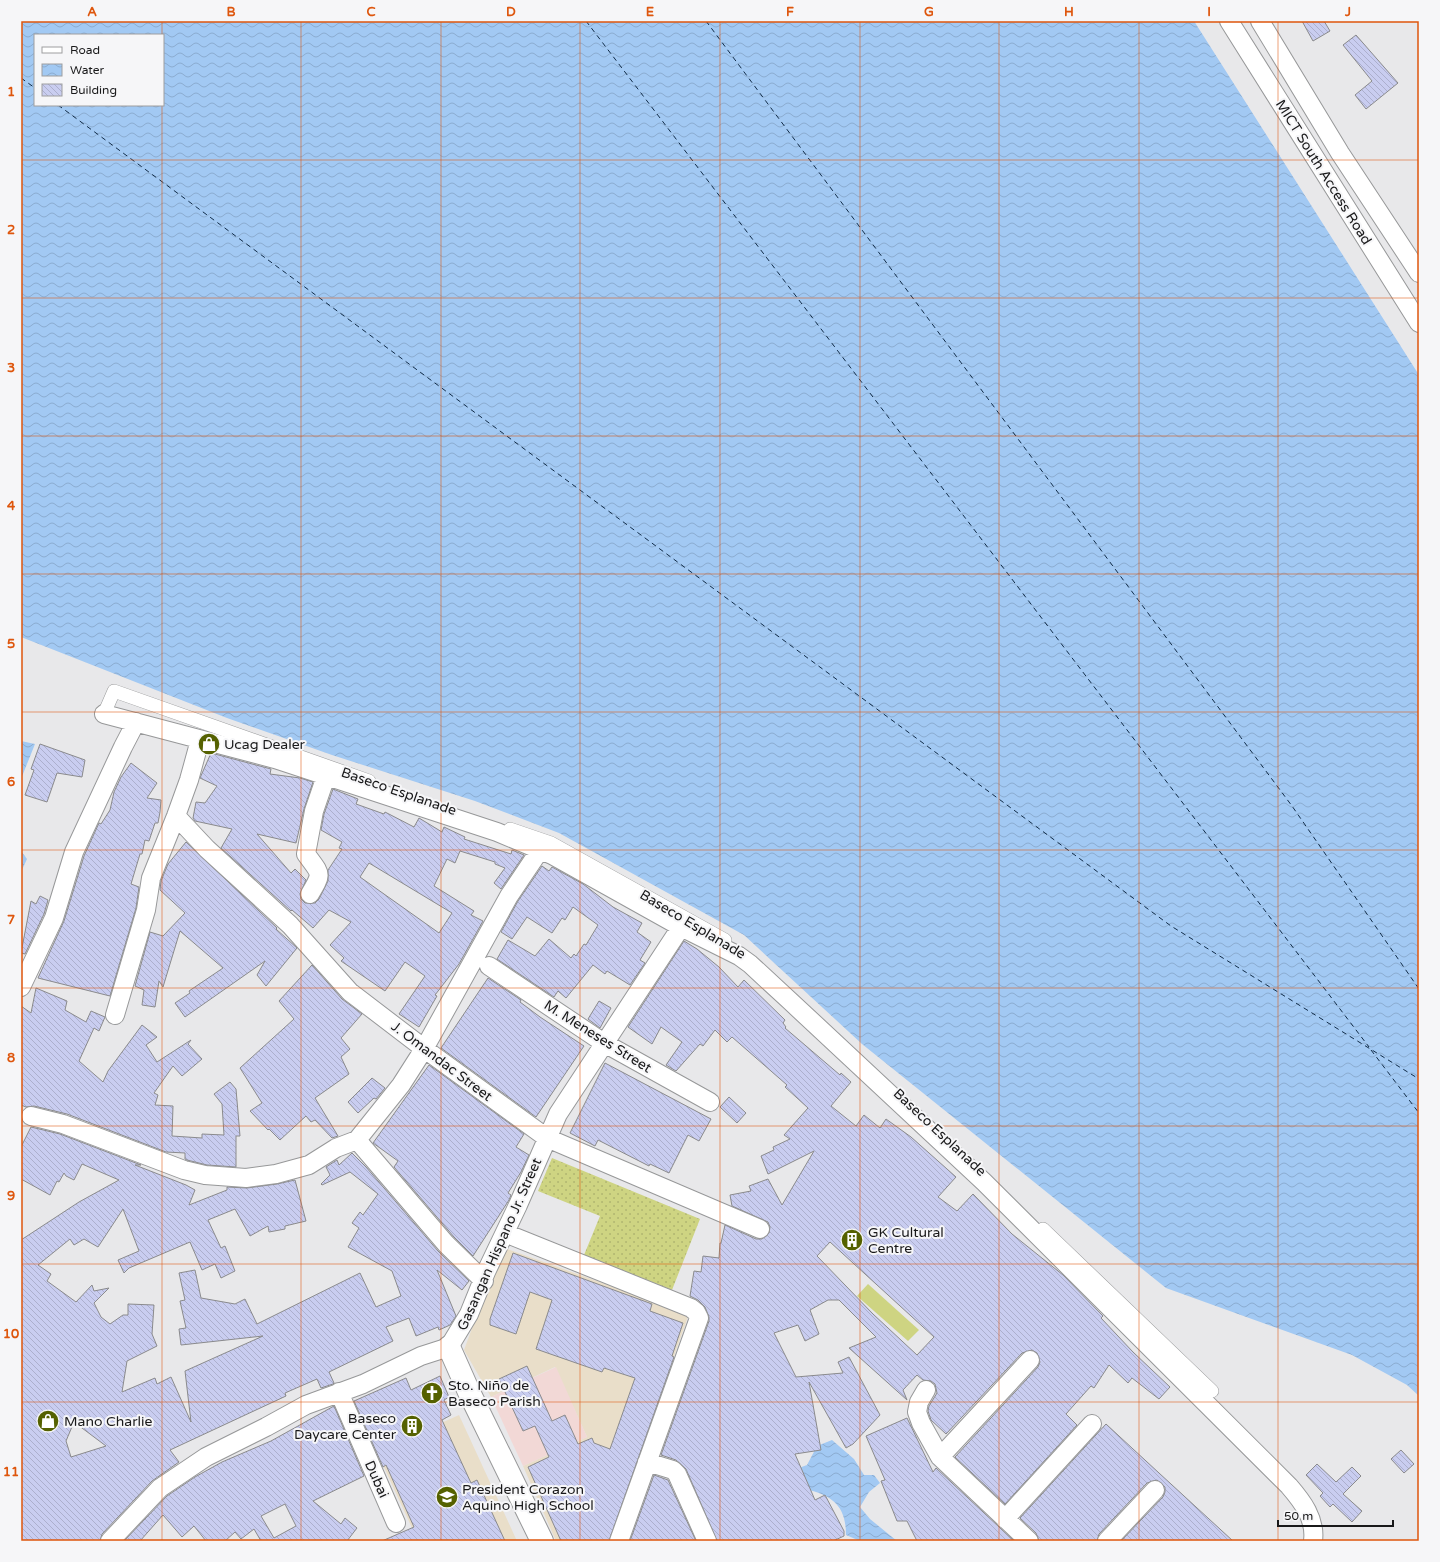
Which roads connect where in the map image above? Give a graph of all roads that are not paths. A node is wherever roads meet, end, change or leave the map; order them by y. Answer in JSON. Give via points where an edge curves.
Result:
{"nodes":[{"id":1,"x":1229,"y":21,"type":"edge"},
{"id":2,"x":1260,"y":21,"type":"edge"},
{"id":3,"x":1278,"y":50,"type":"junction"},
{"id":4,"x":1258,"y":67,"type":"junction"},
{"id":5,"x":1419,"y":273,"type":"edge"},
{"id":6,"x":1419,"y":323,"type":"edge"},
{"id":7,"x":104,"y":714,"type":"joint"},
{"id":8,"x":136,"y":722,"type":"junction"},
{"id":9,"x":200,"y":740,"type":"junction"},
{"id":10,"x":326,"y":776,"type":"junction"},
{"id":11,"x":176,"y":816,"type":"junction"},
{"id":12,"x":540,"y":850,"type":"junction"},
{"id":13,"x":310,"y":894,"type":"dead end"},
{"id":14,"x":681,"y":927,"type":"junction"},
{"id":15,"x":489,"y":966,"type":"dead end"},
{"id":16,"x":21,"y":987,"type":"edge"},
{"id":17,"x":115,"y":1015,"type":"dead end"},
{"id":18,"x":604,"y":1043,"type":"junction"},
{"id":19,"x":424,"y":1049,"type":"junction"},
{"id":20,"x":710,"y":1102,"type":"dead end"},
{"id":21,"x":31,"y":1116,"type":"dead end"},
{"id":22,"x":547,"y":1138,"type":"junction"},
{"id":23,"x":357,"y":1140,"type":"junction"},
{"id":24,"x":760,"y":1229,"type":"dead end"},
{"id":25,"x":505,"y":1233,"type":"junction"},
{"id":26,"x":484,"y":1280,"type":"junction"},
{"id":27,"x":449,"y":1347,"type":"junction"},
{"id":28,"x":1030,"y":1360,"type":"dead end"},
{"id":29,"x":926,"y":1390,"type":"dead end"},
{"id":30,"x":1212,"y":1391,"type":"dead end"},
{"id":31,"x":339,"y":1392,"type":"junction"},
{"id":32,"x":1092,"y":1424,"type":"dead end"},
{"id":33,"x":940,"y":1457,"type":"junction"},
{"id":34,"x":647,"y":1462,"type":"junction"},
{"id":35,"x":1155,"y":1490,"type":"dead end"},
{"id":36,"x":1006,"y":1519,"type":"junction"},
{"id":37,"x":396,"y":1523,"type":"dead end"},
{"id":38,"x":110,"y":1541,"type":"edge"},
{"id":39,"x":542,"y":1541,"type":"edge"},
{"id":40,"x":619,"y":1541,"type":"edge"},
{"id":41,"x":707,"y":1541,"type":"edge"},
{"id":42,"x":1029,"y":1541,"type":"edge"},
{"id":43,"x":1108,"y":1541,"type":"edge"},
{"id":44,"x":1313,"y":1541,"type":"edge"}],
"edges":[{"from":1,"to":4,"type":"street","name":"MICT South Access Road"},
{"from":2,"to":3,"type":"street","name":"MICT South Access Road"},
{"from":3,"to":4,"type":"street"},
{"from":3,"to":5,"type":"street","name":"MICT South Access Road","via":[[1340,153]]},
{"from":4,"to":6,"type":"street","name":"MICT South Access Road"},
{"from":7,"to":8,"type":"street"},
{"from":7,"to":30,"type":"street","name":"Baseco Esplanade","via":[[114,691],[551,843],[744,951],[1025,1212]]},
{"from":8,"to":9,"type":"street"},
{"from":8,"to":16,"type":"street","via":[[74,852],[54,918]]},
{"from":9,"to":10,"type":"street","via":[[275,759]]},
{"from":9,"to":11,"type":"street"},
{"from":10,"to":12,"type":"street","via":[[497,832]]},
{"from":10,"to":13,"type":"street","via":[[314,811],[306,854],[319,872],[320,878]]},
{"from":11,"to":17,"type":"street","via":[[151,878],[146,910]]},
{"from":11,"to":19,"type":"street","name":"J. Omandac Street","via":[[207,849],[290,925],[350,992]]},
{"from":12,"to":14,"type":"street"},
{"from":12,"to":19,"type":"street","via":[[509,896]]},
{"from":14,"to":18,"type":"street","name":"Gasangan Hispano Jr. Street"},
{"from":14,"to":44,"type":"street","via":[[750,964],[984,1182],[1289,1486],[1303,1503],[1311,1519]]},
{"from":15,"to":18,"type":"street","name":"M. Meneses Street"},
{"from":18,"to":20,"type":"street","name":"M. Meneses Street"},
{"from":18,"to":22,"type":"street","name":"Gasangan Hispano Jr. Street","via":[[558,1114]]},
{"from":19,"to":22,"type":"street","name":"J. Omandac Street"},
{"from":19,"to":23,"type":"street","via":[[401,1085]]},
{"from":21,"to":23,"type":"street","via":[[63,1124],[184,1170],[205,1175],[246,1178],[276,1174],[309,1165],[336,1148]]},
{"from":22,"to":24,"type":"street","name":"J. Omandac Street"},
{"from":22,"to":25,"type":"street","name":"Gasangan Hispano Jr. Street"},
{"from":23,"to":26,"type":"street","via":[[446,1244]]},
{"from":25,"to":26,"type":"street","name":"Gasangan Hispano Jr. Street"},
{"from":25,"to":34,"type":"street","via":[[696,1312],[699,1318]]},
{"from":26,"to":27,"type":"street","name":"Gasangan Hispano Jr. Street","via":[[469,1314]]},
{"from":27,"to":31,"type":"street","name":"Gasangan Hispano Jr. Street","via":[[421,1356],[363,1384]]},
{"from":27,"to":39,"type":"street"},
{"from":28,"to":33,"type":"street"},
{"from":29,"to":33,"type":"street","via":[[917,1412]]},
{"from":31,"to":37,"type":"street","name":"Dubai"},
{"from":31,"to":38,"type":"street","name":"Gasangan Hispano Jr. Street","via":[[306,1405],[191,1466],[160,1488]]},
{"from":32,"to":36,"type":"street"},
{"from":33,"to":36,"type":"street"},
{"from":34,"to":40,"type":"street"},
{"from":34,"to":41,"type":"street","via":[[673,1470],[677,1474]]},
{"from":35,"to":43,"type":"street"},
{"from":36,"to":42,"type":"street"}]}
